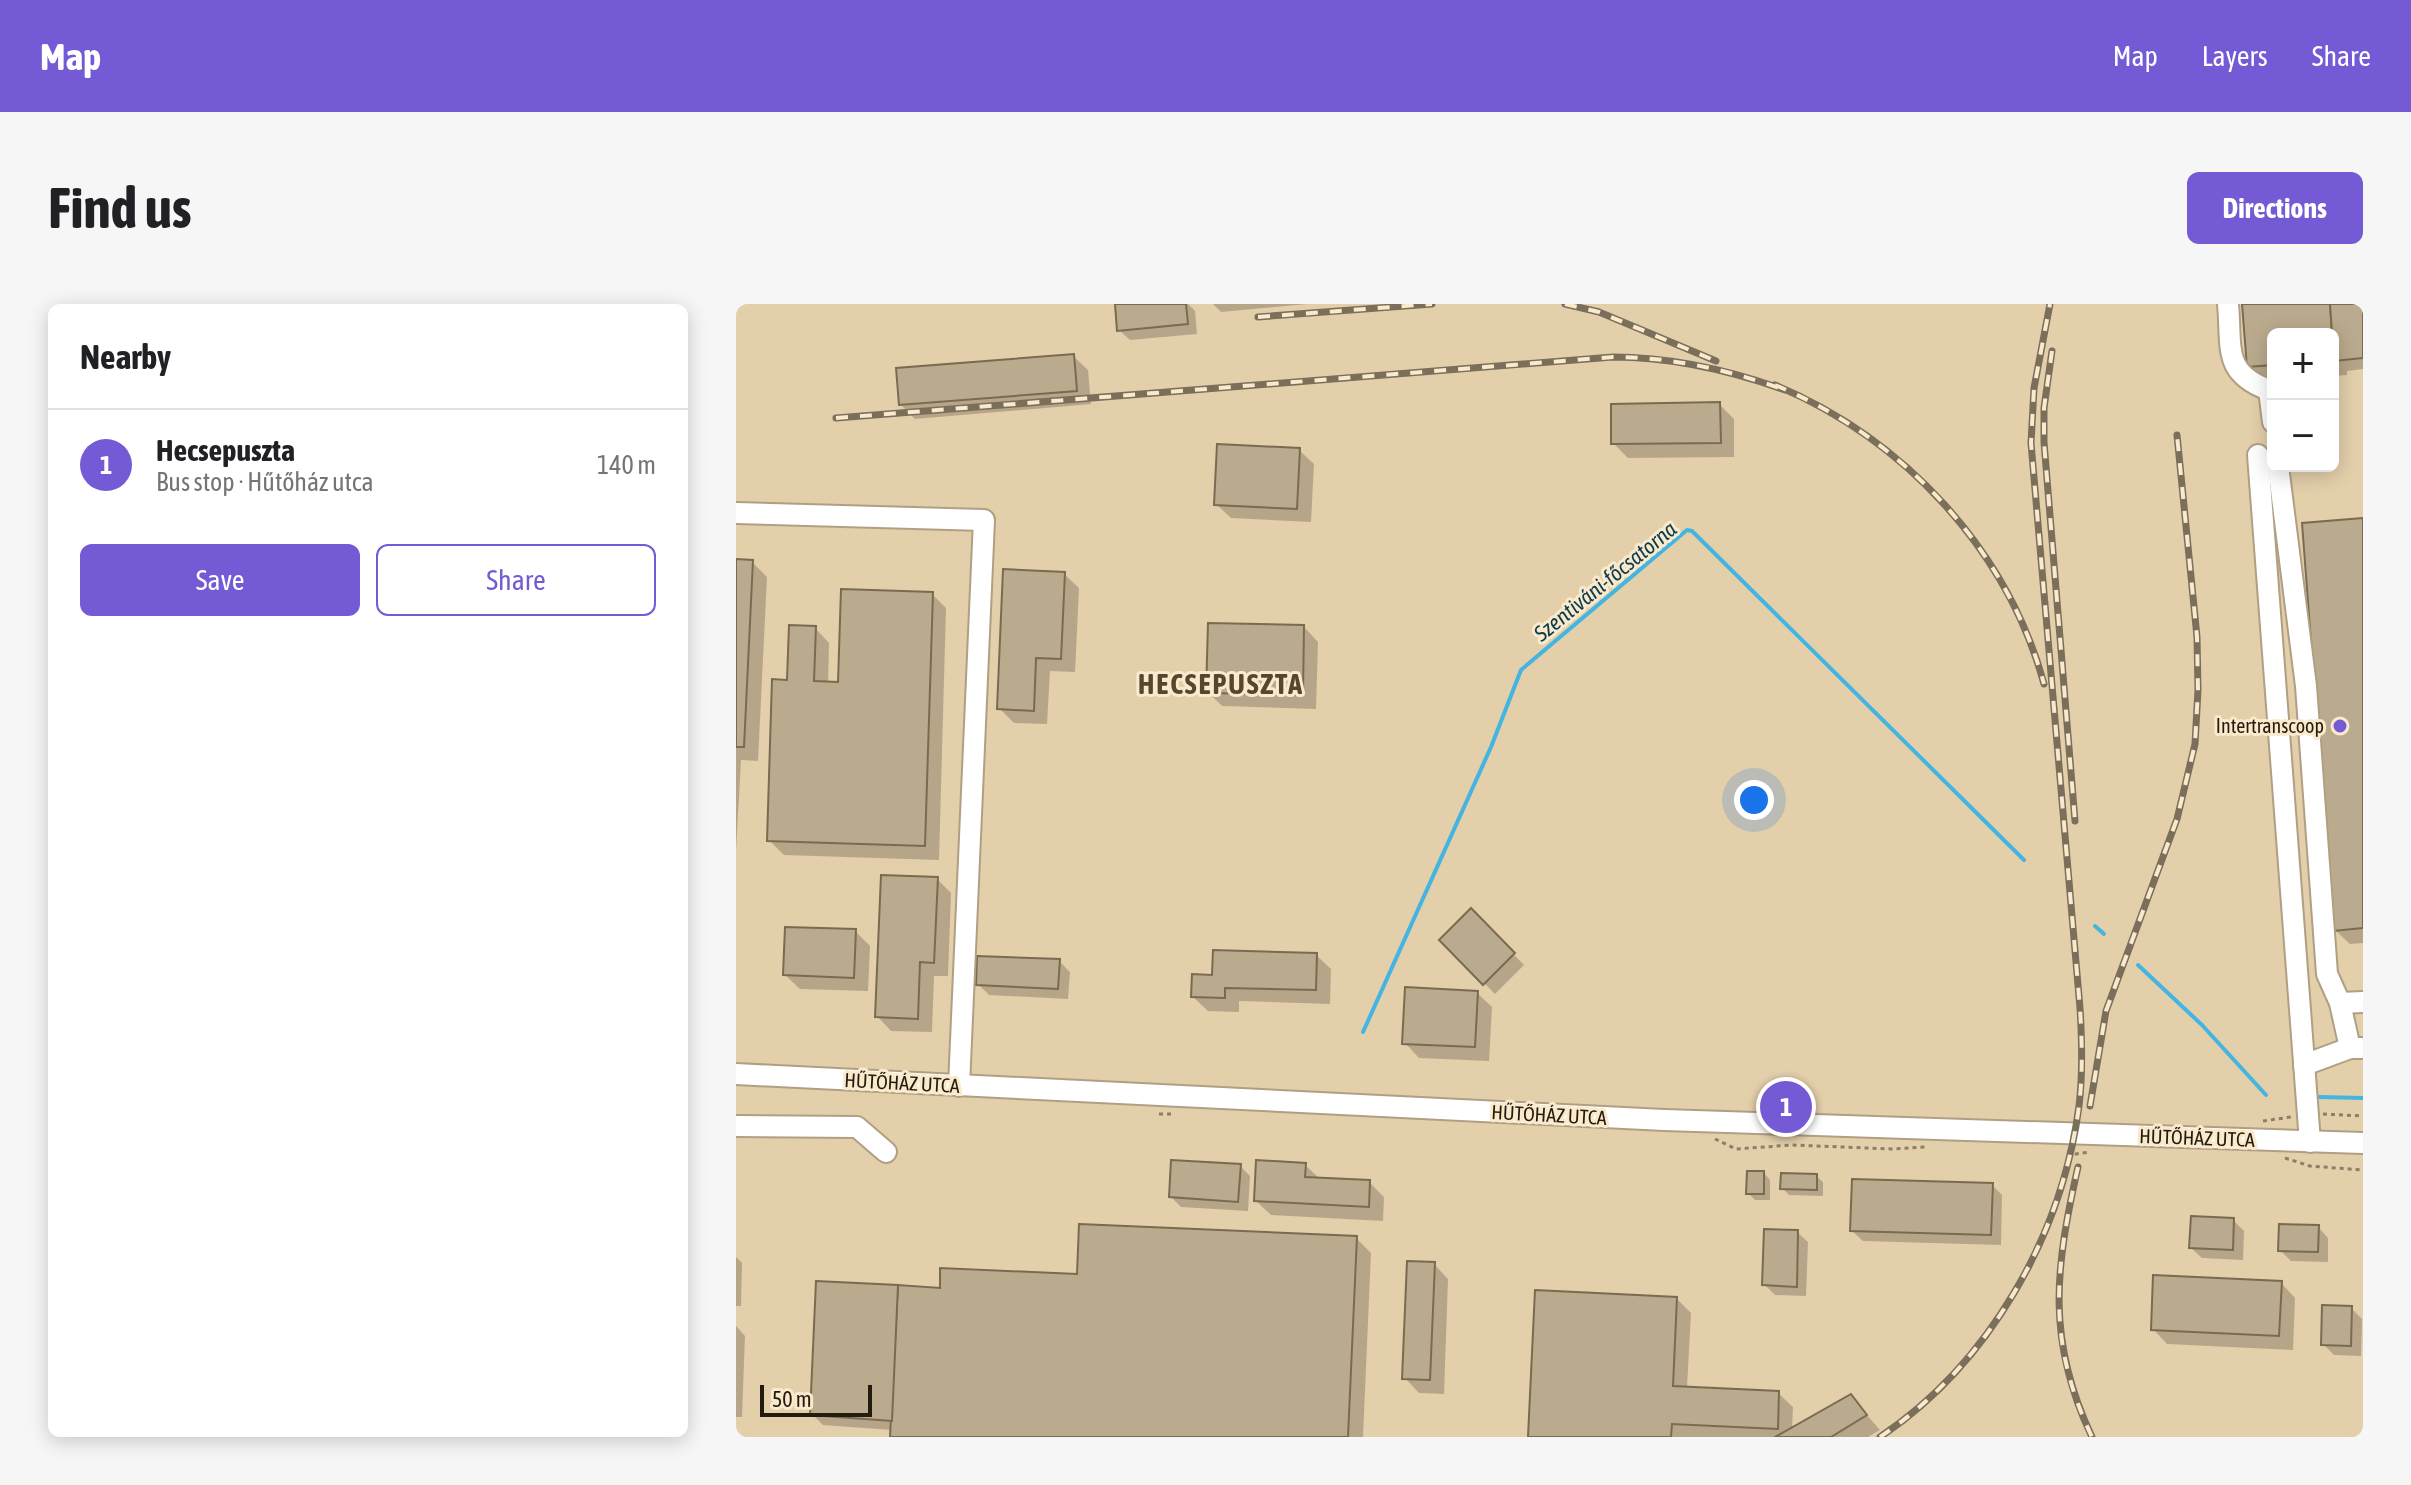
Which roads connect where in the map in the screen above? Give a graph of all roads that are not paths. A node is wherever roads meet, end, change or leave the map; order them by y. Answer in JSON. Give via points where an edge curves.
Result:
{"nodes":[{"id":1,"x":2228,"y":304,"type":"edge"},
{"id":2,"x":2270,"y":400,"type":"edge"},
{"id":3,"x":2258,"y":455,"type":"dead end"},
{"id":4,"x":2279,"y":472,"type":"edge"},
{"id":5,"x":736,"y":513,"type":"edge"},
{"id":6,"x":2363,"y":1002,"type":"edge"},
{"id":7,"x":2340,"y":1003,"type":"junction"},
{"id":8,"x":2356,"y":1048,"type":"edge"},
{"id":9,"x":2304,"y":1065,"type":"junction"},
{"id":10,"x":736,"y":1074,"type":"edge"},
{"id":11,"x":959,"y":1086,"type":"junction"},
{"id":12,"x":736,"y":1126,"type":"edge"},
{"id":13,"x":2310,"y":1142,"type":"junction"},
{"id":14,"x":2363,"y":1143,"type":"edge"},
{"id":15,"x":886,"y":1152,"type":"dead end"}],
"edges":[{"from":1,"to":2,"type":"street","via":[[2234,367],[2248,382],[2269,390]]},
{"from":3,"to":9,"type":"street"},
{"from":4,"to":7,"type":"street","via":[[2306,686],[2327,974]]},
{"from":5,"to":11,"type":"street","via":[[984,520]]},
{"from":6,"to":7,"type":"street"},
{"from":7,"to":8,"type":"street"},
{"from":8,"to":9,"type":"street"},
{"from":9,"to":13,"type":"street"},
{"from":10,"to":11,"type":"street","name":"HŰTŐHÁZ UTCA"},
{"from":11,"to":13,"type":"street","name":"HŰTŐHÁZ UTCA","via":[[1664,1120]]},
{"from":12,"to":15,"type":"street","via":[[857,1127]]},
{"from":13,"to":14,"type":"street","name":"HŰTŐHÁZ UTCA"}]}
